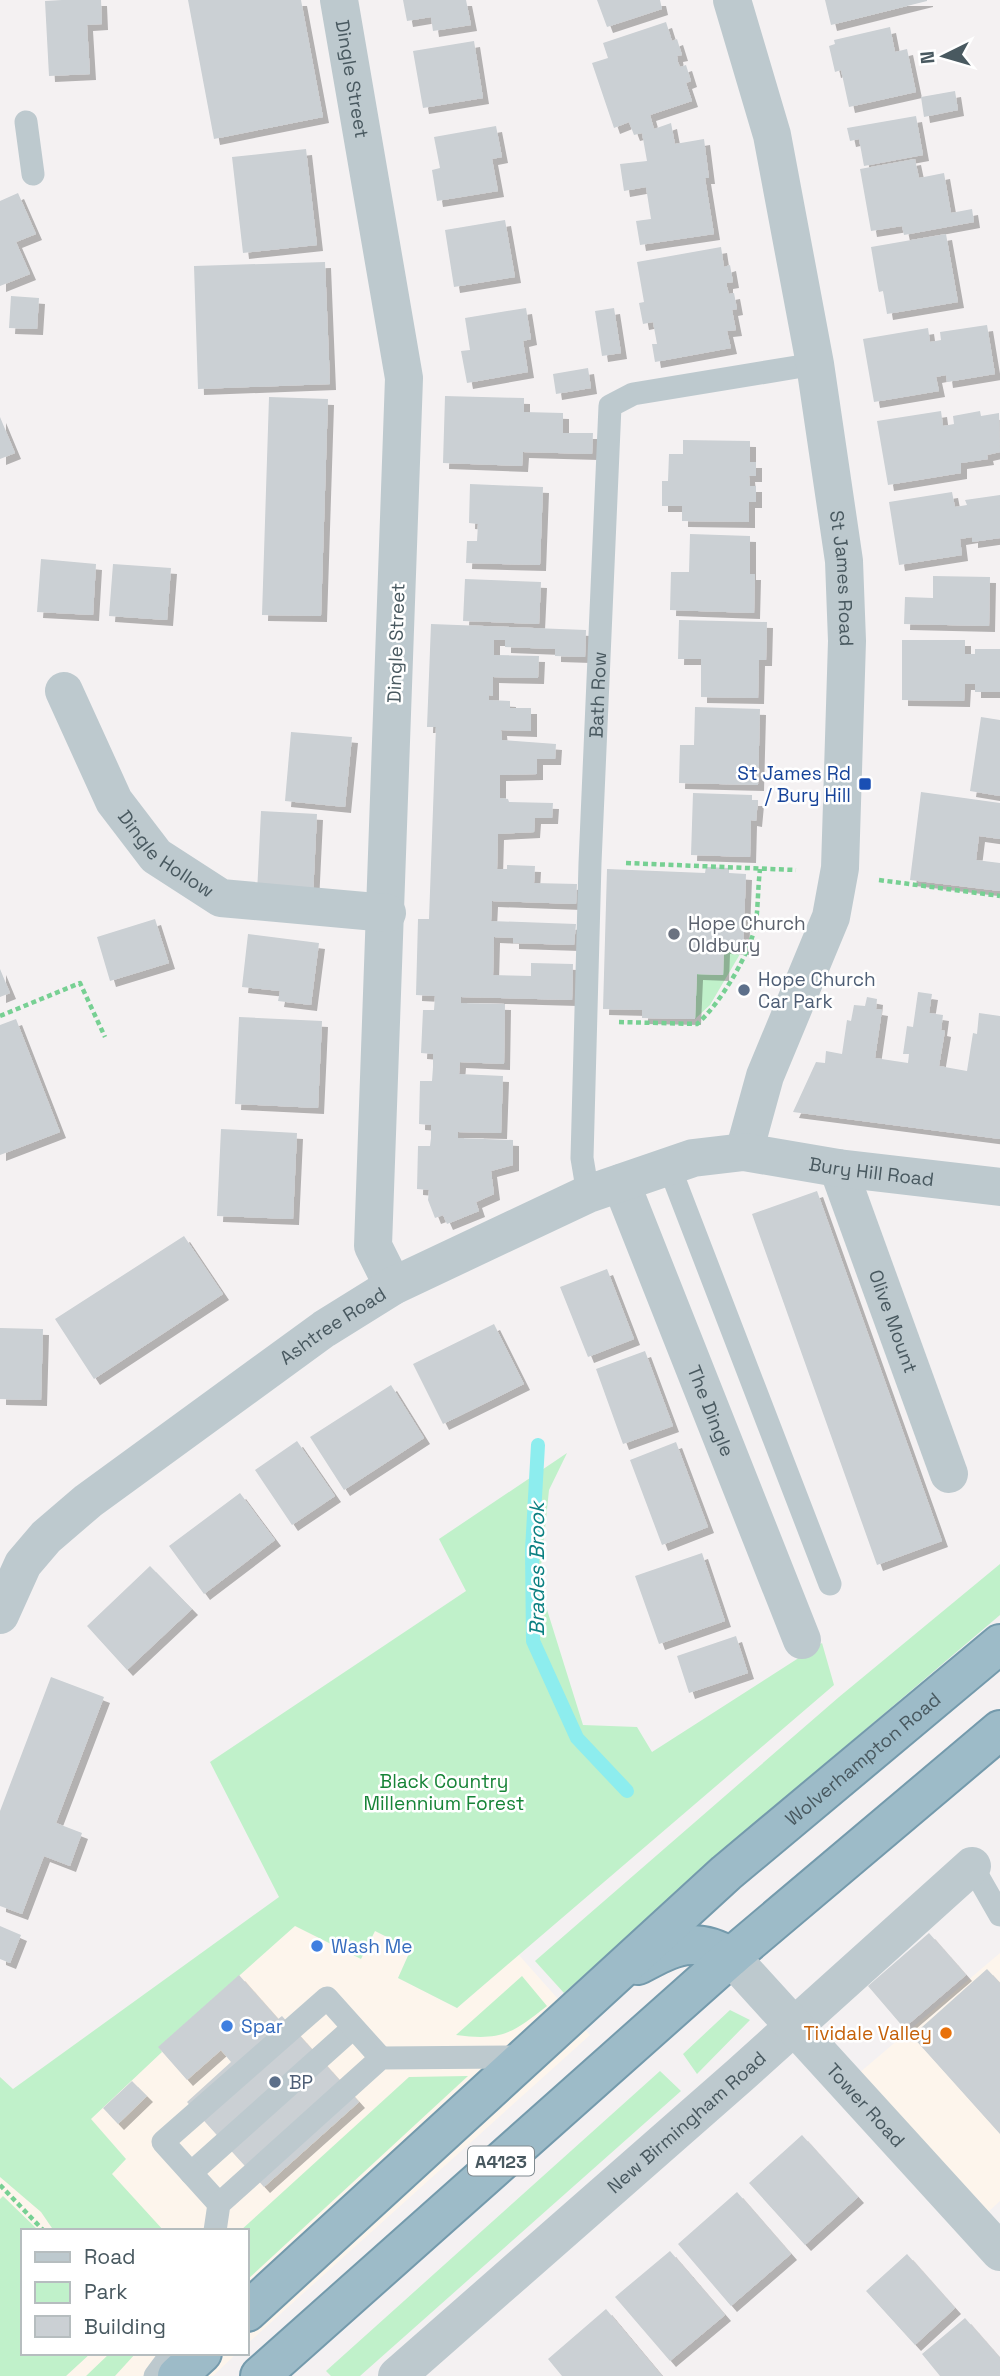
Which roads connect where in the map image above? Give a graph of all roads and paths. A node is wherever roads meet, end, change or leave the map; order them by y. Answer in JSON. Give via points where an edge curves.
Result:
{"nodes":[{"id":1,"x":339,"y":0,"type":"edge"},
{"id":2,"x":732,"y":0,"type":"edge"},
{"id":3,"x":26,"y":122,"type":"dead end"},
{"id":4,"x":33,"y":174,"type":"dead end"},
{"id":5,"x":814,"y":364,"type":"junction"},
{"id":6,"x":64,"y":691,"type":"dead end"},
{"id":7,"x":590,"y":863,"type":"junction"},
{"id":8,"x":760,"y":869,"type":"junction"},
{"id":9,"x":810,"y":871,"type":"dead end"},
{"id":10,"x":869,"y":879,"type":"dead end"},
{"id":11,"x":1000,"y":896,"type":"edge"},
{"id":12,"x":387,"y":913,"type":"junction"},
{"id":13,"x":0,"y":1016,"type":"edge"},
{"id":14,"x":607,"y":1022,"type":"dead end"},
{"id":15,"x":104,"y":1037,"type":"dead end"},
{"id":16,"x":744,"y":1152,"type":"junction"},
{"id":17,"x":668,"y":1166,"type":"junction"},
{"id":18,"x":838,"y":1168,"type":"junction"},
{"id":19,"x":1000,"y":1187,"type":"edge"},
{"id":20,"x":604,"y":1189,"type":"junction"},
{"id":21,"x":393,"y":1286,"type":"junction"},
{"id":22,"x":949,"y":1474,"type":"dead end"},
{"id":23,"x":830,"y":1584,"type":"dead end"},
{"id":24,"x":3,"y":1600,"type":"edge"},
{"id":25,"x":802,"y":1640,"type":"dead end"},
{"id":26,"x":1000,"y":1644,"type":"edge"},
{"id":27,"x":1000,"y":1730,"type":"edge"},
{"id":28,"x":972,"y":1866,"type":"joint"},
{"id":29,"x":726,"y":1873,"type":"junction"},
{"id":30,"x":1000,"y":1914,"type":"edge"},
{"id":31,"x":731,"y":1957,"type":"junction"},
{"id":32,"x":608,"y":1980,"type":"junction"},
{"id":33,"x":353,"y":2028,"type":"junction"},
{"id":34,"x":793,"y":2028,"type":"junction"},
{"id":35,"x":523,"y":2057,"type":"junction"},
{"id":36,"x":381,"y":2058,"type":"junction"},
{"id":37,"x":191,"y":2173,"type":"junction"},
{"id":38,"x":0,"y":2185,"type":"edge"},
{"id":39,"x":219,"y":2204,"type":"junction"},
{"id":40,"x":42,"y":2229,"type":"edge"},
{"id":41,"x":215,"y":2229,"type":"edge"},
{"id":42,"x":1000,"y":2252,"type":"edge"},
{"id":43,"x":248,"y":2311,"type":"edge"},
{"id":44,"x":171,"y":2355,"type":"edge"},
{"id":45,"x":200,"y":2355,"type":"edge"},
{"id":46,"x":271,"y":2372,"type":"edge"},
{"id":47,"x":155,"y":2376,"type":"edge"},
{"id":48,"x":177,"y":2376,"type":"edge"},
{"id":49,"x":397,"y":2376,"type":"edge"}],
"edges":[{"from":1,"to":12,"type":"street","name":"Dingle Street","via":[[404,378]]},
{"from":2,"to":5,"type":"street","name":"St James Road","via":[[772,135]]},
{"from":3,"to":4,"type":"lane"},
{"from":5,"to":7,"type":"lane","name":"Bath Row","via":[[633,394],[610,406]]},
{"from":5,"to":16,"type":"street","name":"St James Road","via":[[844,561],[847,641],[840,868],[831,917],[765,1076]]},
{"from":6,"to":12,"type":"street","name":"Dingle Hollow","via":[[114,801],[156,856],[220,898]]},
{"from":7,"to":8,"type":"path"},
{"from":7,"to":20,"type":"lane","name":"Bath Row","via":[[582,1158]]},
{"from":8,"to":9,"type":"path"},
{"from":8,"to":14,"type":"path","via":[[748,948],[711,1012],[697,1024]]},
{"from":10,"to":11,"type":"path"},
{"from":12,"to":21,"type":"street","name":"Dingle Street","via":[[373,1246]]},
{"from":13,"to":15,"type":"path","via":[[80,983]]},
{"from":16,"to":17,"type":"street","name":"Ashtree Road","via":[[692,1158]]},
{"from":16,"to":18,"type":"street","name":"Bury Hill Road"},
{"from":17,"to":20,"type":"street","name":"Ashtree Road"},
{"from":17,"to":23,"type":"lane"},
{"from":18,"to":19,"type":"street","name":"Bury Hill Road"},
{"from":18,"to":22,"type":"street","name":"Olive Mount"},
{"from":20,"to":21,"type":"street","name":"Ashtree Road"},
{"from":20,"to":25,"type":"street","name":"The Dingle"},
{"from":21,"to":24,"type":"street","name":"Ashtree Road","via":[[324,1329],[88,1501],[46,1536]]},
{"from":26,"to":29,"type":"highway","name":"Wolverhampton Road","number":"A4123"},
{"from":27,"to":31,"type":"highway","number":"A4123"},
{"from":28,"to":30,"type":"lane"},
{"from":28,"to":34,"type":"street","name":"New Birmingham Road"},
{"from":29,"to":31,"type":"highway","via":[[715,1905],[716,1929]]},
{"from":29,"to":32,"type":"highway","number":"A4123"},
{"from":31,"to":32,"type":"highway","via":[[709,1944],[674,1946]]},
{"from":31,"to":34,"type":"street","name":"Tower Road"},
{"from":31,"to":46,"type":"highway","number":"A4123"},
{"from":32,"to":35,"type":"highway","number":"A4123"},
{"from":33,"to":36,"type":"lane"},
{"from":33,"to":37,"type":"lane"},
{"from":33,"to":37,"type":"lane","via":[[327,1998],[163,2142]]},
{"from":34,"to":42,"type":"street","name":"Tower Road"},
{"from":34,"to":49,"type":"street","name":"New Birmingham Road"},
{"from":35,"to":36,"type":"lane"},
{"from":35,"to":43,"type":"highway","number":"A4123"},
{"from":36,"to":39,"type":"lane"},
{"from":37,"to":39,"type":"lane"},
{"from":38,"to":40,"type":"path"},
{"from":39,"to":41,"type":"lane"},
{"from":44,"to":47,"type":"lane"},
{"from":45,"to":48,"type":"highway"}]}
